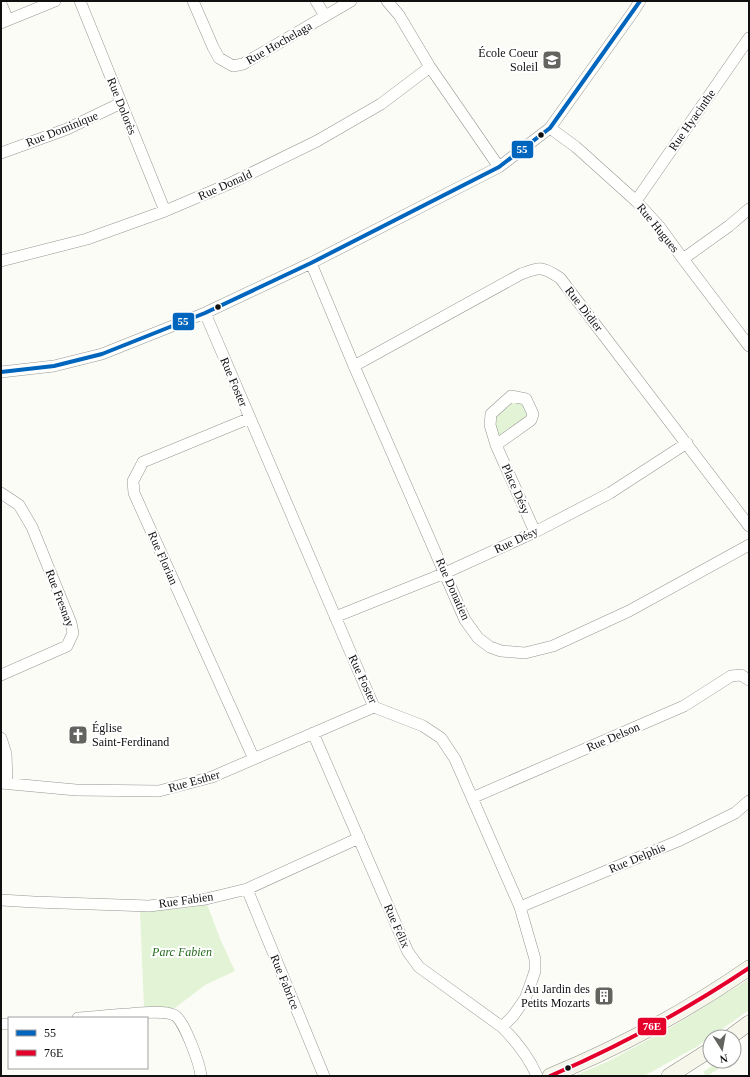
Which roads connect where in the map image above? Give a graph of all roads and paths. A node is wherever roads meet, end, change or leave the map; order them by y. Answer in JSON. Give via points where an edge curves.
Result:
{"nodes":[{"id":1,"x":55,"y":1,"type":"edge"},
{"id":2,"x":80,"y":1,"type":"edge"},
{"id":3,"x":193,"y":1,"type":"edge"},
{"id":4,"x":316,"y":1,"type":"edge"},
{"id":5,"x":351,"y":1,"type":"edge"},
{"id":6,"x":387,"y":1,"type":"edge"},
{"id":7,"x":640,"y":1,"type":"edge"},
{"id":8,"x":1,"y":4,"type":"edge"},
{"id":9,"x":325,"y":16,"type":"junction"},
{"id":10,"x":4,"y":22,"type":"edge"},
{"id":11,"x":749,"y":38,"type":"edge"},
{"id":12,"x":430,"y":67,"type":"junction"},
{"id":13,"x":121,"y":104,"type":"junction"},
{"id":14,"x":550,"y":128,"type":"junction"},
{"id":15,"x":1,"y":153,"type":"edge"},
{"id":16,"x":499,"y":167,"type":"junction"},
{"id":17,"x":636,"y":201,"type":"junction"},
{"id":18,"x":749,"y":209,"type":"edge"},
{"id":19,"x":165,"y":211,"type":"junction"},
{"id":20,"x":683,"y":259,"type":"junction"},
{"id":21,"x":1,"y":261,"type":"edge"},
{"id":22,"x":311,"y":263,"type":"junction"},
{"id":23,"x":205,"y":313,"type":"junction"},
{"id":24,"x":749,"y":346,"type":"edge"},
{"id":25,"x":354,"y":366,"type":"junction"},
{"id":26,"x":1,"y":372,"type":"edge"},
{"id":27,"x":250,"y":418,"type":"junction"},
{"id":28,"x":687,"y":443,"type":"junction"},
{"id":29,"x":496,"y":445,"type":"junction"},
{"id":30,"x":1,"y":493,"type":"edge"},
{"id":31,"x":749,"y":526,"type":"edge"},
{"id":32,"x":535,"y":532,"type":"junction"},
{"id":33,"x":749,"y":545,"type":"edge"},
{"id":34,"x":445,"y":572,"type":"junction"},
{"id":35,"x":335,"y":617,"type":"junction"},
{"id":36,"x":1,"y":675,"type":"edge"},
{"id":37,"x":749,"y":680,"type":"edge"},
{"id":38,"x":374,"y":707,"type":"junction"},
{"id":39,"x":314,"y":733,"type":"junction"},
{"id":40,"x":1,"y":738,"type":"edge"},
{"id":41,"x":254,"y":760,"type":"junction"},
{"id":42,"x":4,"y":783,"type":"edge"},
{"id":43,"x":472,"y":798,"type":"junction"},
{"id":44,"x":749,"y":802,"type":"edge"},
{"id":45,"x":359,"y":838,"type":"junction"},
{"id":46,"x":247,"y":889,"type":"junction"},
{"id":47,"x":1,"y":900,"type":"edge"},
{"id":48,"x":520,"y":907,"type":"junction"},
{"id":49,"x":749,"y":968,"type":"edge"},
{"id":50,"x":91,"y":1017,"type":"edge"},
{"id":51,"x":749,"y":1023,"type":"edge"},
{"id":52,"x":502,"y":1027,"type":"junction"},
{"id":53,"x":741,"y":1029,"type":"edge"},
{"id":54,"x":702,"y":1055,"type":"edge"},
{"id":55,"x":201,"y":1076,"type":"edge"},
{"id":56,"x":324,"y":1076,"type":"edge"},
{"id":57,"x":537,"y":1076,"type":"edge"},
{"id":58,"x":550,"y":1076,"type":"edge"},
{"id":59,"x":669,"y":1076,"type":"edge"}],
"edges":[{"from":1,"to":10,"type":"street"},
{"from":2,"to":13,"type":"street","name":"Rue Dolorès"},
{"from":3,"to":9,"type":"street","name":"Rue Hochelaga","via":[[219,58],[234,66],[243,64]]},
{"from":4,"to":9,"type":"street"},
{"from":5,"to":9,"type":"street","name":"Rue Hochelaga"},
{"from":6,"to":12,"type":"street","via":[[399,14]]},
{"from":7,"to":14,"type":"street"},
{"from":8,"to":10,"type":"street"},
{"from":11,"to":17,"type":"street","name":"Rue Hyacinthe"},
{"from":12,"to":16,"type":"street"},
{"from":12,"to":19,"type":"street","name":"Rue Donald","via":[[381,104],[317,141],[231,183]]},
{"from":13,"to":15,"type":"street","name":"Rue Dominique","via":[[67,129]]},
{"from":13,"to":19,"type":"street","name":"Rue Dolorès"},
{"from":14,"to":16,"type":"street"},
{"from":14,"to":17,"type":"street","name":"Rue Hugues","via":[[576,147]]},
{"from":16,"to":22,"type":"street"},
{"from":17,"to":20,"type":"street","name":"Rue Hugues","via":[[659,226]]},
{"from":18,"to":20,"type":"street"},
{"from":19,"to":21,"type":"street","name":"Rue Donald","via":[[87,239]]},
{"from":20,"to":24,"type":"street","name":"Rue Hugues"},
{"from":22,"to":23,"type":"street"},
{"from":22,"to":25,"type":"street","name":"Rue Donatien"},
{"from":23,"to":26,"type":"street","via":[[102,354],[54,366]]},
{"from":23,"to":27,"type":"street","name":"Rue Foster"},
{"from":25,"to":28,"type":"street","name":"Rue Didier","via":[[521,274],[537,268],[548,270],[560,278]]},
{"from":25,"to":34,"type":"street","name":"Rue Donatien"},
{"from":27,"to":35,"type":"street","name":"Rue Foster"},
{"from":27,"to":41,"type":"street","name":"Rue Florian","via":[[143,462],[133,481],[134,493]]},
{"from":28,"to":31,"type":"street","name":"Rue Didier"},
{"from":28,"to":32,"type":"street","name":"Rue Désy","via":[[610,494]]},
{"from":29,"to":29,"type":"street","name":"Place Désy","via":[[531,420],[533,414],[526,399],[511,396],[491,414],[490,425]]},
{"from":29,"to":32,"type":"street","name":"Place Désy"},
{"from":30,"to":36,"type":"street","name":"Rue Fresnay","via":[[19,505],[32,527],[73,633],[66,646]]},
{"from":32,"to":34,"type":"street","name":"Rue Désy"},
{"from":33,"to":34,"type":"street","name":"Rue Donatien","via":[[629,611],[553,646],[525,653],[501,651],[478,638],[465,620]]},
{"from":34,"to":35,"type":"street","name":"Rue Désy"},
{"from":35,"to":38,"type":"street","name":"Rue Foster"},
{"from":37,"to":43,"type":"street","name":"Rue Delson","via":[[741,675],[731,676],[684,706]]},
{"from":38,"to":39,"type":"street","name":"Rue Esther"},
{"from":38,"to":43,"type":"street","name":"Rue Foster","via":[[423,726],[441,738],[455,759]]},
{"from":39,"to":41,"type":"street","name":"Rue Esther"},
{"from":39,"to":45,"type":"street","name":"Rue Félix"},
{"from":40,"to":42,"type":"street","via":[[6,754]]},
{"from":41,"to":42,"type":"street","name":"Rue Esther","via":[[212,777],[159,791],[76,790]]},
{"from":43,"to":48,"type":"street","name":"Rue Foster"},
{"from":44,"to":48,"type":"street","name":"Rue Delphis","via":[[736,813],[678,841]]},
{"from":45,"to":46,"type":"street","name":"Rue Fabien"},
{"from":45,"to":52,"type":"street","name":"Rue Félix","via":[[408,952],[420,967]]},
{"from":46,"to":47,"type":"street","name":"Rue Fabien","via":[[206,899],[149,906]]},
{"from":46,"to":56,"type":"street","name":"Rue Fabrice"},
{"from":48,"to":52,"type":"street","name":"Rue Foster","via":[[535,959],[535,971],[525,999]]},
{"from":49,"to":58,"type":"main road","via":[[650,1029]]},
{"from":50,"to":55,"type":"street","via":[[154,1012],[173,1014],[178,1018],[194,1050]]},
{"from":51,"to":53,"type":"main road"},
{"from":52,"to":57,"type":"street","name":"Rue Félix","via":[[527,1057]]},
{"from":54,"to":59,"type":"main road"}]}
